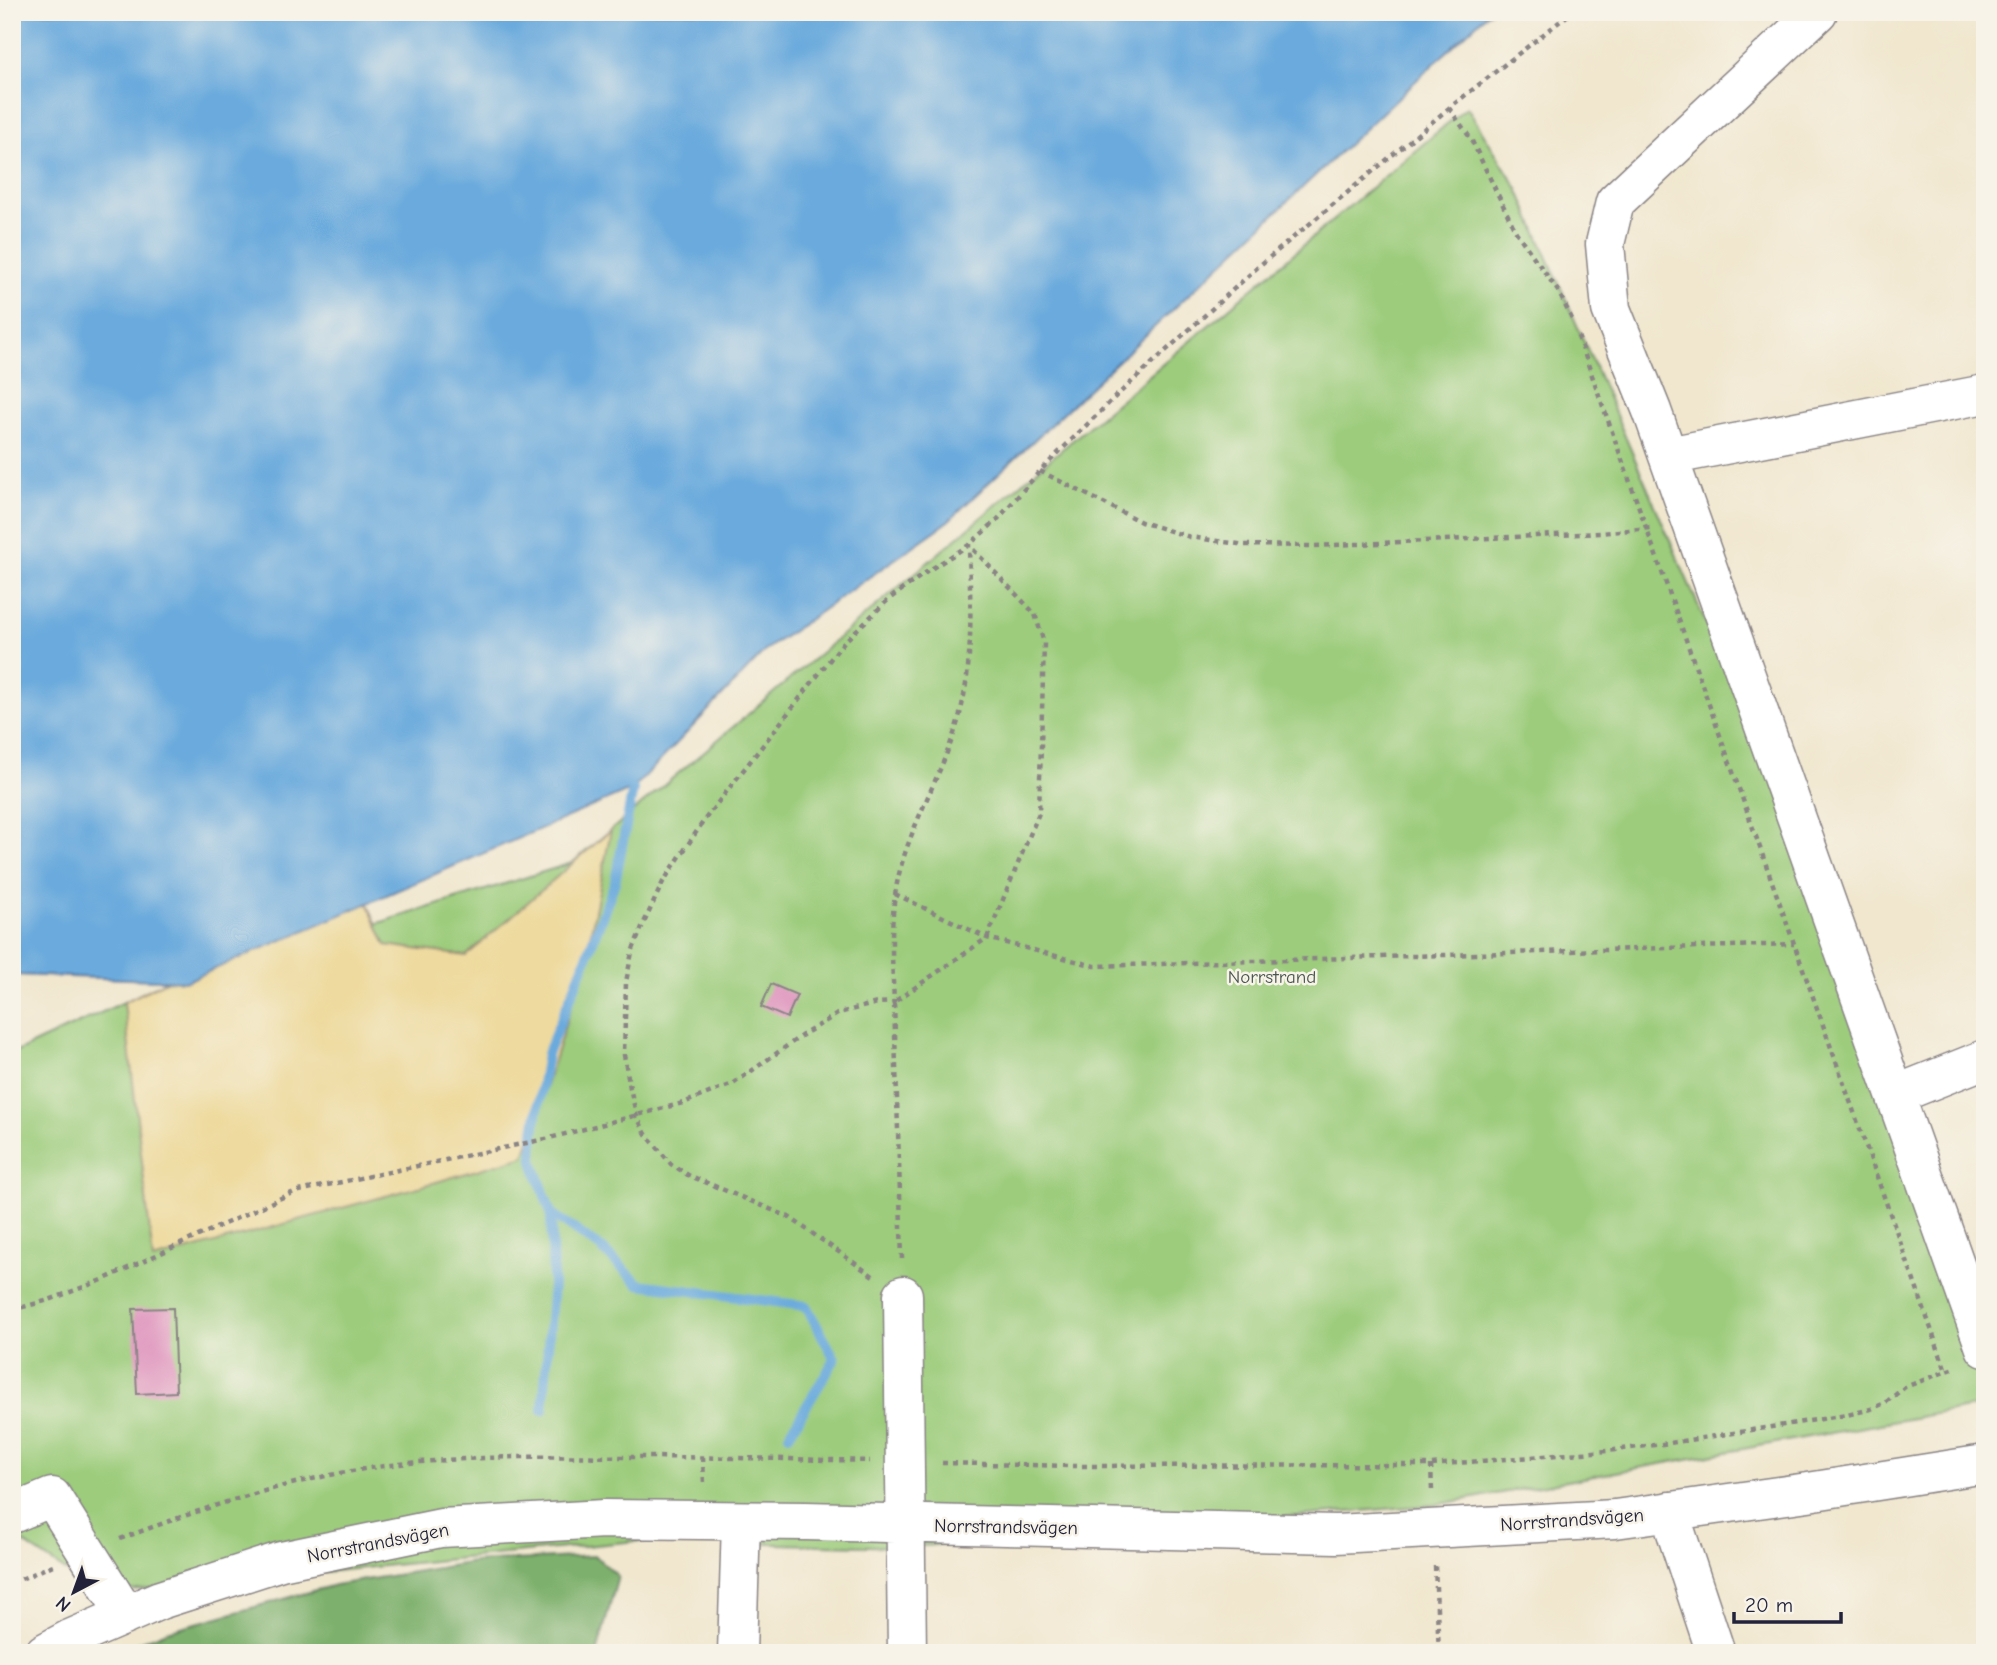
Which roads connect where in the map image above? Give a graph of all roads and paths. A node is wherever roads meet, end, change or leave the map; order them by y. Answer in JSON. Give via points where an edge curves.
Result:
{"nodes":[{"id":1,"x":1572,"y":12,"type":"edge"},
{"id":2,"x":1818,"y":12,"type":"edge"},
{"id":3,"x":1450,"y":108,"type":"junction"},
{"id":4,"x":1985,"y":394,"type":"edge"},
{"id":5,"x":1668,"y":456,"type":"junction"},
{"id":6,"x":1040,"y":471,"type":"junction"},
{"id":7,"x":1689,"y":515,"type":"junction"},
{"id":8,"x":1647,"y":529,"type":"junction"},
{"id":9,"x":969,"y":545,"type":"junction"},
{"id":10,"x":895,"y":894,"type":"junction"},
{"id":11,"x":987,"y":938,"type":"junction"},
{"id":12,"x":1840,"y":942,"type":"junction"},
{"id":13,"x":1794,"y":944,"type":"junction"},
{"id":14,"x":894,"y":1002,"type":"junction"},
{"id":15,"x":1985,"y":1059,"type":"edge"},
{"id":16,"x":1895,"y":1095,"type":"junction"},
{"id":17,"x":637,"y":1117,"type":"junction"},
{"id":18,"x":903,"y":1295,"type":"junction"},
{"id":19,"x":12,"y":1310,"type":"edge"},
{"id":20,"x":1972,"y":1357,"type":"edge"},
{"id":21,"x":1946,"y":1371,"type":"junction"},
{"id":22,"x":1871,"y":1409,"type":"dead end"},
{"id":23,"x":1985,"y":1464,"type":"edge"},
{"id":24,"x":1669,"y":1511,"type":"junction"},
{"id":25,"x":12,"y":1514,"type":"edge"},
{"id":26,"x":741,"y":1521,"type":"junction"},
{"id":27,"x":905,"y":1524,"type":"junction"},
{"id":28,"x":126,"y":1615,"type":"junction"},
{"id":29,"x":44,"y":1653,"type":"edge"},
{"id":30,"x":737,"y":1653,"type":"edge"},
{"id":31,"x":906,"y":1653,"type":"edge"},
{"id":32,"x":1716,"y":1653,"type":"edge"}],
"edges":[{"from":1,"to":3,"type":"path"},
{"from":2,"to":5,"type":"street","via":[[1615,202],[1605,244],[1611,309]]},
{"from":3,"to":6,"type":"path","via":[[1259,265]]},
{"from":3,"to":8,"type":"path","via":[[1471,139],[1516,232],[1573,320]]},
{"from":4,"to":5,"type":"street"},
{"from":5,"to":7,"type":"street"},
{"from":6,"to":8,"type":"path","via":[[1141,522],[1190,537],[1245,545],[1327,546]]},
{"from":6,"to":9,"type":"path"},
{"from":7,"to":8,"type":"path"},
{"from":7,"to":12,"type":"street"},
{"from":8,"to":13,"type":"path"},
{"from":9,"to":10,"type":"path","via":[[971,641],[961,709],[908,845]]},
{"from":9,"to":11,"type":"path","via":[[1035,614],[1044,643],[1040,813]]},
{"from":9,"to":17,"type":"path","via":[[889,599],[843,643],[705,819],[663,882],[632,952],[626,982],[624,1055]]},
{"from":10,"to":11,"type":"path"},
{"from":10,"to":14,"type":"path"},
{"from":11,"to":13,"type":"path","via":[[1095,965]]},
{"from":11,"to":14,"type":"path"},
{"from":12,"to":13,"type":"path"},
{"from":12,"to":16,"type":"street"},
{"from":13,"to":21,"type":"path"},
{"from":14,"to":17,"type":"path","via":[[839,1013],[733,1084]]},
{"from":14,"to":18,"type":"path"},
{"from":15,"to":16,"type":"street"},
{"from":16,"to":20,"type":"street"},
{"from":17,"to":18,"type":"path","via":[[671,1164],[789,1217]]},
{"from":17,"to":19,"type":"path","via":[[294,1192],[100,1281]]},
{"from":18,"to":27,"type":"street"},
{"from":20,"to":21,"type":"path"},
{"from":21,"to":22,"type":"path","via":[[1905,1387]]},
{"from":23,"to":24,"type":"street","name":"Norrstrandsvägen"},
{"from":24,"to":27,"type":"street","name":"Norrstrandsvägen","via":[[1615,1519],[1336,1534]]},
{"from":24,"to":32,"type":"street"},
{"from":25,"to":28,"type":"street","via":[[52,1497]]},
{"from":26,"to":27,"type":"street","name":"Norrstrandsvägen"},
{"from":26,"to":28,"type":"street","name":"Norrstrandsvägen","via":[[604,1519],[441,1528],[281,1561]]},
{"from":26,"to":30,"type":"street"},
{"from":27,"to":31,"type":"street"},
{"from":28,"to":29,"type":"street","name":"Norrstrandsvägen"}]}
